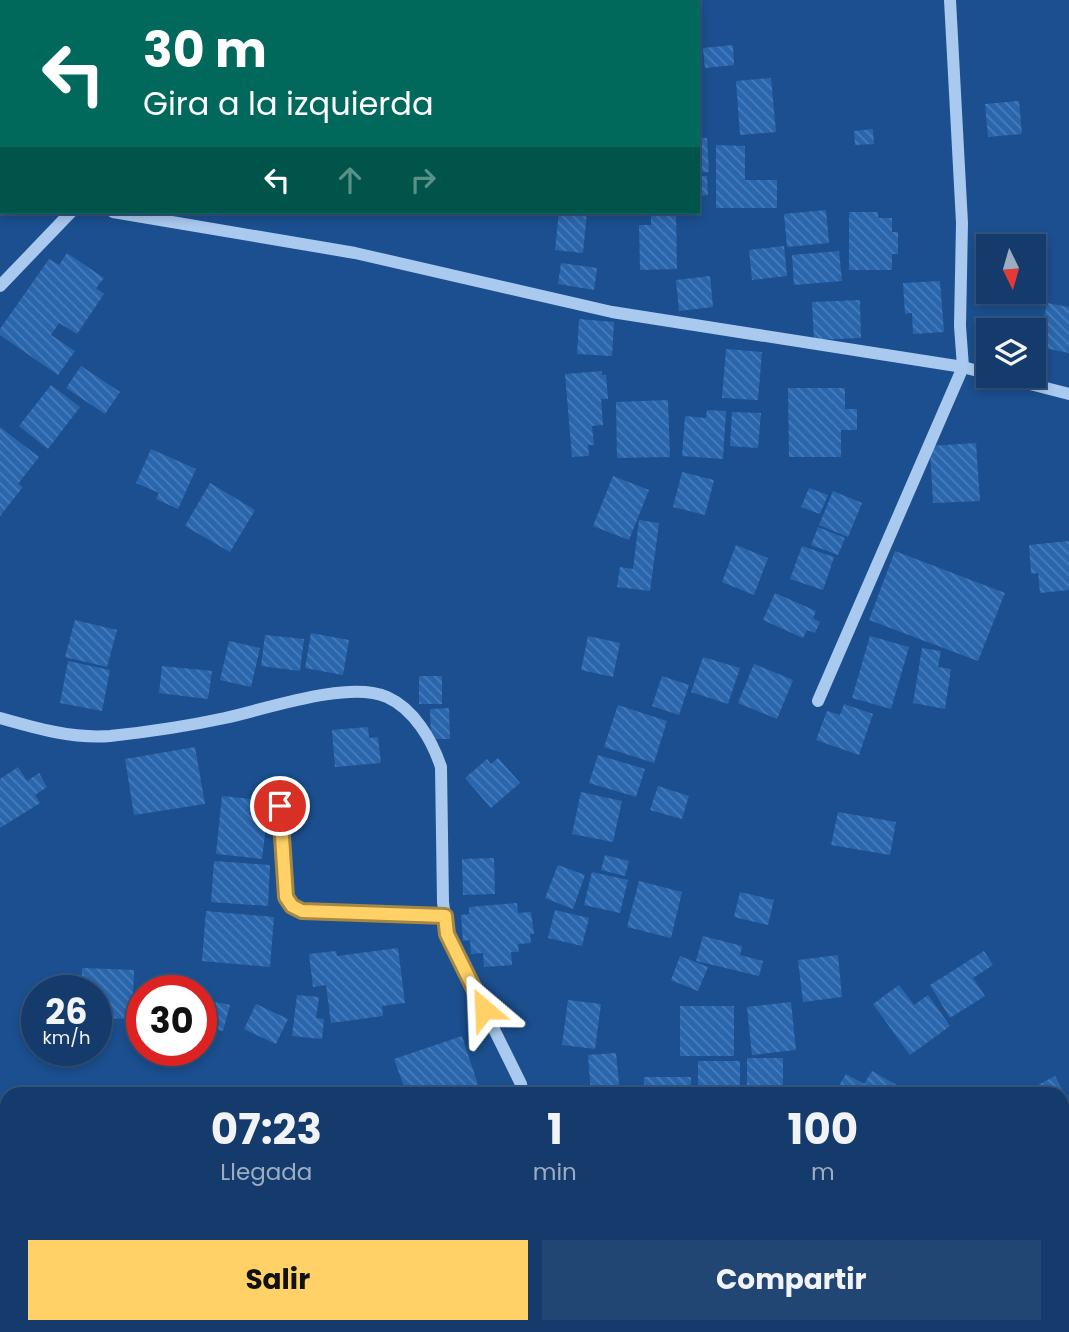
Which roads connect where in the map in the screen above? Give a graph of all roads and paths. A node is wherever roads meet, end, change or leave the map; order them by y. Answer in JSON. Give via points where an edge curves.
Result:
{"nodes":[{"id":1,"x":950,"y":0,"type":"edge"},
{"id":2,"x":69,"y":214,"type":"edge"},
{"id":3,"x":125,"y":214,"type":"edge"},
{"id":4,"x":0,"y":286,"type":"edge"},
{"id":5,"x":963,"y":367,"type":"junction"},
{"id":6,"x":976,"y":370,"type":"edge"},
{"id":7,"x":1046,"y":388,"type":"edge"},
{"id":8,"x":1069,"y":394,"type":"edge"},
{"id":9,"x":818,"y":701,"type":"dead end"},
{"id":10,"x":0,"y":718,"type":"edge"},
{"id":11,"x":280,"y":806,"type":"dead end"},
{"id":12,"x":445,"y":916,"type":"junction"},
{"id":13,"x":522,"y":1087,"type":"edge"}],
"edges":[{"from":1,"to":5,"type":"street","via":[[962,223]]},
{"from":2,"to":4,"type":"street"},
{"from":3,"to":5,"type":"street","via":[[355,254],[612,312]]},
{"from":5,"to":6,"type":"street"},
{"from":5,"to":9,"type":"street"},
{"from":7,"to":8,"type":"street"},
{"from":10,"to":12,"type":"street","via":[[35,728],[108,736],[183,726],[341,693],[386,696],[408,711],[435,749],[440,767]]},
{"from":11,"to":12,"type":"street","via":[[286,897],[292,906],[302,911]]},
{"from":12,"to":13,"type":"street","via":[[447,934]]}]}
